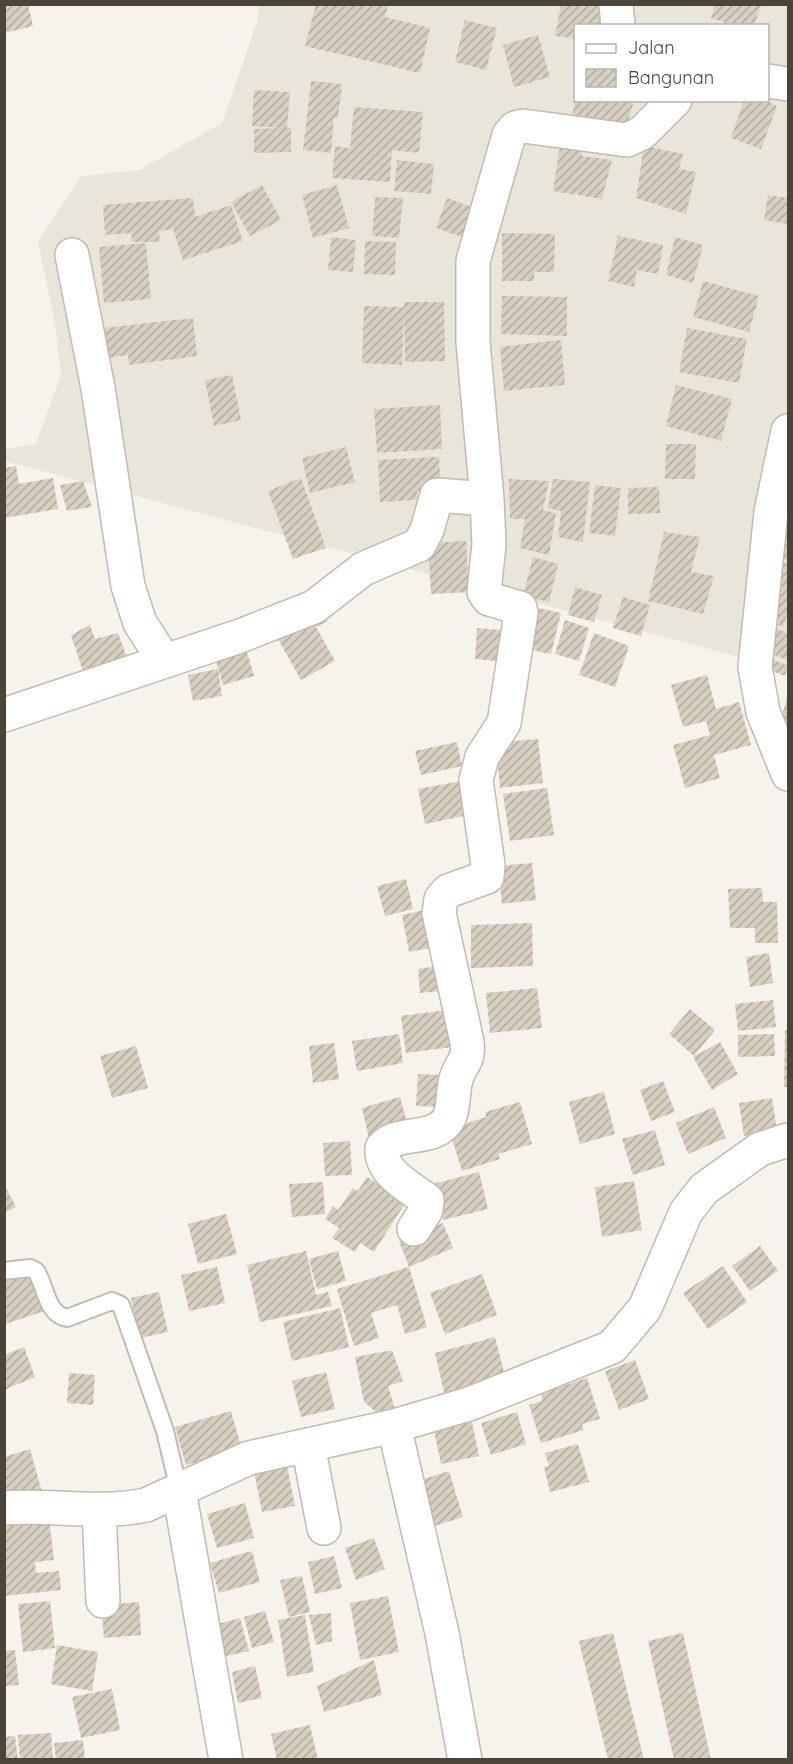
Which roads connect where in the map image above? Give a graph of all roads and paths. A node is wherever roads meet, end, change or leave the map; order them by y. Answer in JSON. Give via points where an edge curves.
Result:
{"nodes":[{"id":1,"x":616,"y":4,"type":"edge"},
{"id":2,"x":618,"y":24,"type":"edge"},
{"id":3,"x":769,"y":81,"type":"edge"},
{"id":4,"x":789,"y":84,"type":"edge"},
{"id":5,"x":673,"y":102,"type":"edge"},
{"id":6,"x":72,"y":255,"type":"dead end"},
{"id":7,"x":789,"y":431,"type":"edge"},
{"id":8,"x":487,"y":499,"type":"junction"},
{"id":9,"x":164,"y":660,"type":"junction"},
{"id":10,"x":4,"y":715,"type":"edge"},
{"id":11,"x":789,"y":774,"type":"edge"},
{"id":12,"x":789,"y":1140,"type":"edge"},
{"id":13,"x":414,"y":1229,"type":"dead end"},
{"id":14,"x":4,"y":1271,"type":"edge"},
{"id":15,"x":394,"y":1426,"type":"junction"},
{"id":16,"x":308,"y":1445,"type":"junction"},
{"id":17,"x":179,"y":1490,"type":"junction"},
{"id":18,"x":4,"y":1508,"type":"edge"},
{"id":19,"x":99,"y":1509,"type":"junction"},
{"id":20,"x":324,"y":1528,"type":"dead end"},
{"id":21,"x":103,"y":1601,"type":"dead end"},
{"id":22,"x":226,"y":1760,"type":"edge"},
{"id":23,"x":465,"y":1760,"type":"edge"}],
"edges":[{"from":1,"to":2,"type":"street"},
{"from":3,"to":4,"type":"street"},
{"from":5,"to":8,"type":"street","via":[[642,133],[627,140],[523,126],[509,135],[473,261],[473,342]]},
{"from":6,"to":9,"type":"street","via":[[98,388],[132,606]]},
{"from":7,"to":11,"type":"street","via":[[771,512],[755,667],[763,712]]},
{"from":8,"to":9,"type":"street","via":[[437,495],[419,545],[363,569],[314,608]]},
{"from":8,"to":13,"type":"street","via":[[489,544],[484,592],[489,598],[520,608],[521,619],[504,723],[477,769],[487,877],[443,894],[439,906],[468,1058],[457,1075],[448,1120],[437,1129],[394,1140],[382,1148],[387,1166],[396,1177],[427,1200],[426,1210]]},
{"from":9,"to":10,"type":"street"},
{"from":12,"to":15,"type":"street","via":[[760,1149],[704,1189],[686,1212],[645,1308],[612,1347],[470,1404]]},
{"from":14,"to":17,"type":"lane","via":[[36,1271],[54,1313],[61,1317],[112,1301],[121,1305],[165,1431]]},
{"from":15,"to":16,"type":"street"},
{"from":15,"to":23,"type":"street","via":[[442,1633]]},
{"from":16,"to":17,"type":"street","via":[[249,1458]]},
{"from":16,"to":20,"type":"street"},
{"from":17,"to":19,"type":"street","via":[[146,1506]]},
{"from":17,"to":22,"type":"street"},
{"from":18,"to":19,"type":"street"},
{"from":19,"to":21,"type":"street"}]}
